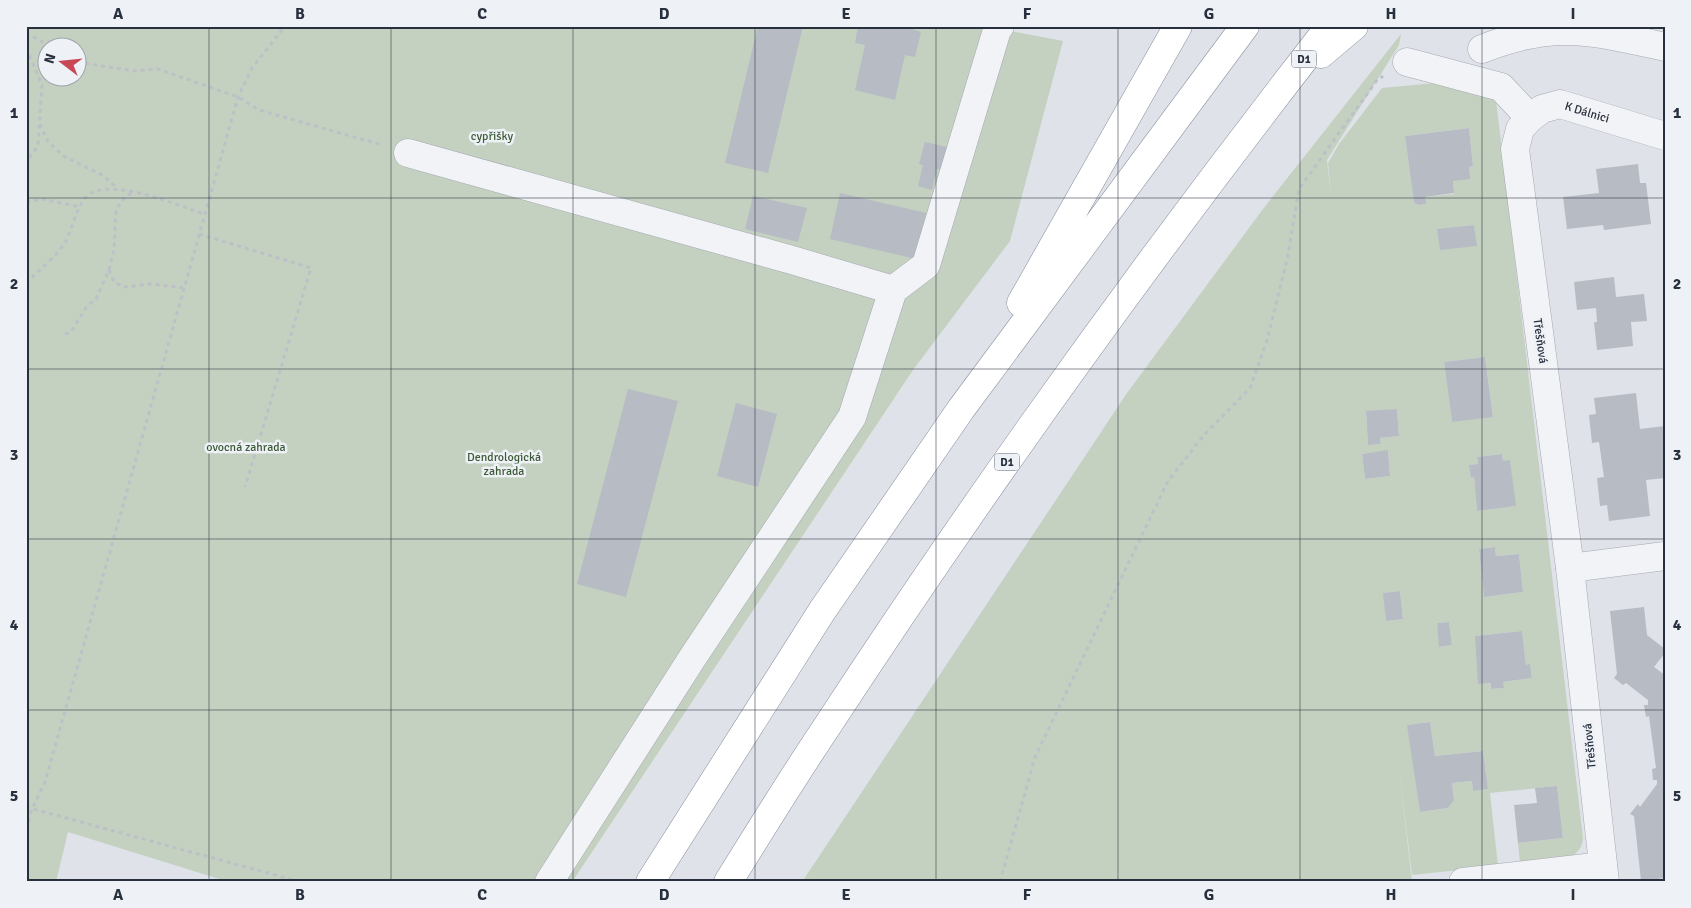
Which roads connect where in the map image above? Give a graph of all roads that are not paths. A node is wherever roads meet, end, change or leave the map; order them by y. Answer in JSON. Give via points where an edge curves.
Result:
{"nodes":[{"id":1,"x":1000,"y":26,"type":"edge"},
{"id":2,"x":1178,"y":26,"type":"edge"},
{"id":3,"x":1245,"y":26,"type":"edge"},
{"id":4,"x":1330,"y":26,"type":"edge"},
{"id":5,"x":1354,"y":26,"type":"edge"},
{"id":6,"x":1665,"y":47,"type":"edge"},
{"id":7,"x":1482,"y":49,"type":"dead end"},
{"id":8,"x":1407,"y":62,"type":"road end"},
{"id":9,"x":1279,"y":92,"type":"junction"},
{"id":10,"x":1530,"y":118,"type":"junction"},
{"id":11,"x":1665,"y":136,"type":"edge"},
{"id":12,"x":408,"y":153,"type":"road end"},
{"id":13,"x":893,"y":290,"type":"junction"},
{"id":14,"x":961,"y":409,"type":"junction"},
{"id":15,"x":1665,"y":556,"type":"edge"},
{"id":16,"x":1570,"y":568,"type":"junction"},
{"id":17,"x":1604,"y":874,"type":"edge"},
{"id":18,"x":549,"y":882,"type":"edge"},
{"id":19,"x":650,"y":882,"type":"edge"},
{"id":20,"x":728,"y":882,"type":"edge"},
{"id":21,"x":1463,"y":882,"type":"edge"}],
"edges":[{"from":1,"to":13,"type":"street","via":[[926,265]]},
{"from":2,"to":14,"type":"highway"},
{"from":3,"to":14,"type":"highway"},
{"from":4,"to":9,"type":"highway","number":"D1"},
{"from":5,"to":9,"type":"highway"},
{"from":6,"to":7,"type":"street","via":[[1598,32],[1570,30],[1522,35]]},
{"from":8,"to":10,"type":"street","via":[[1501,87]]},
{"from":9,"to":20,"type":"highway","number":"D1","via":[[1036,419],[823,731]]},
{"from":10,"to":11,"type":"street","name":"K Dálnici","via":[[1560,104]]},
{"from":10,"to":16,"type":"street","name":"Třešňová","via":[[1520,129],[1514,149]]},
{"from":12,"to":13,"type":"street"},
{"from":13,"to":18,"type":"street","via":[[852,416]]},
{"from":14,"to":19,"type":"highway","via":[[822,610]]},
{"from":15,"to":16,"type":"street"},
{"from":16,"to":17,"type":"street","name":"Třešňová"},
{"from":17,"to":21,"type":"street","name":"Třešňová"}]}
